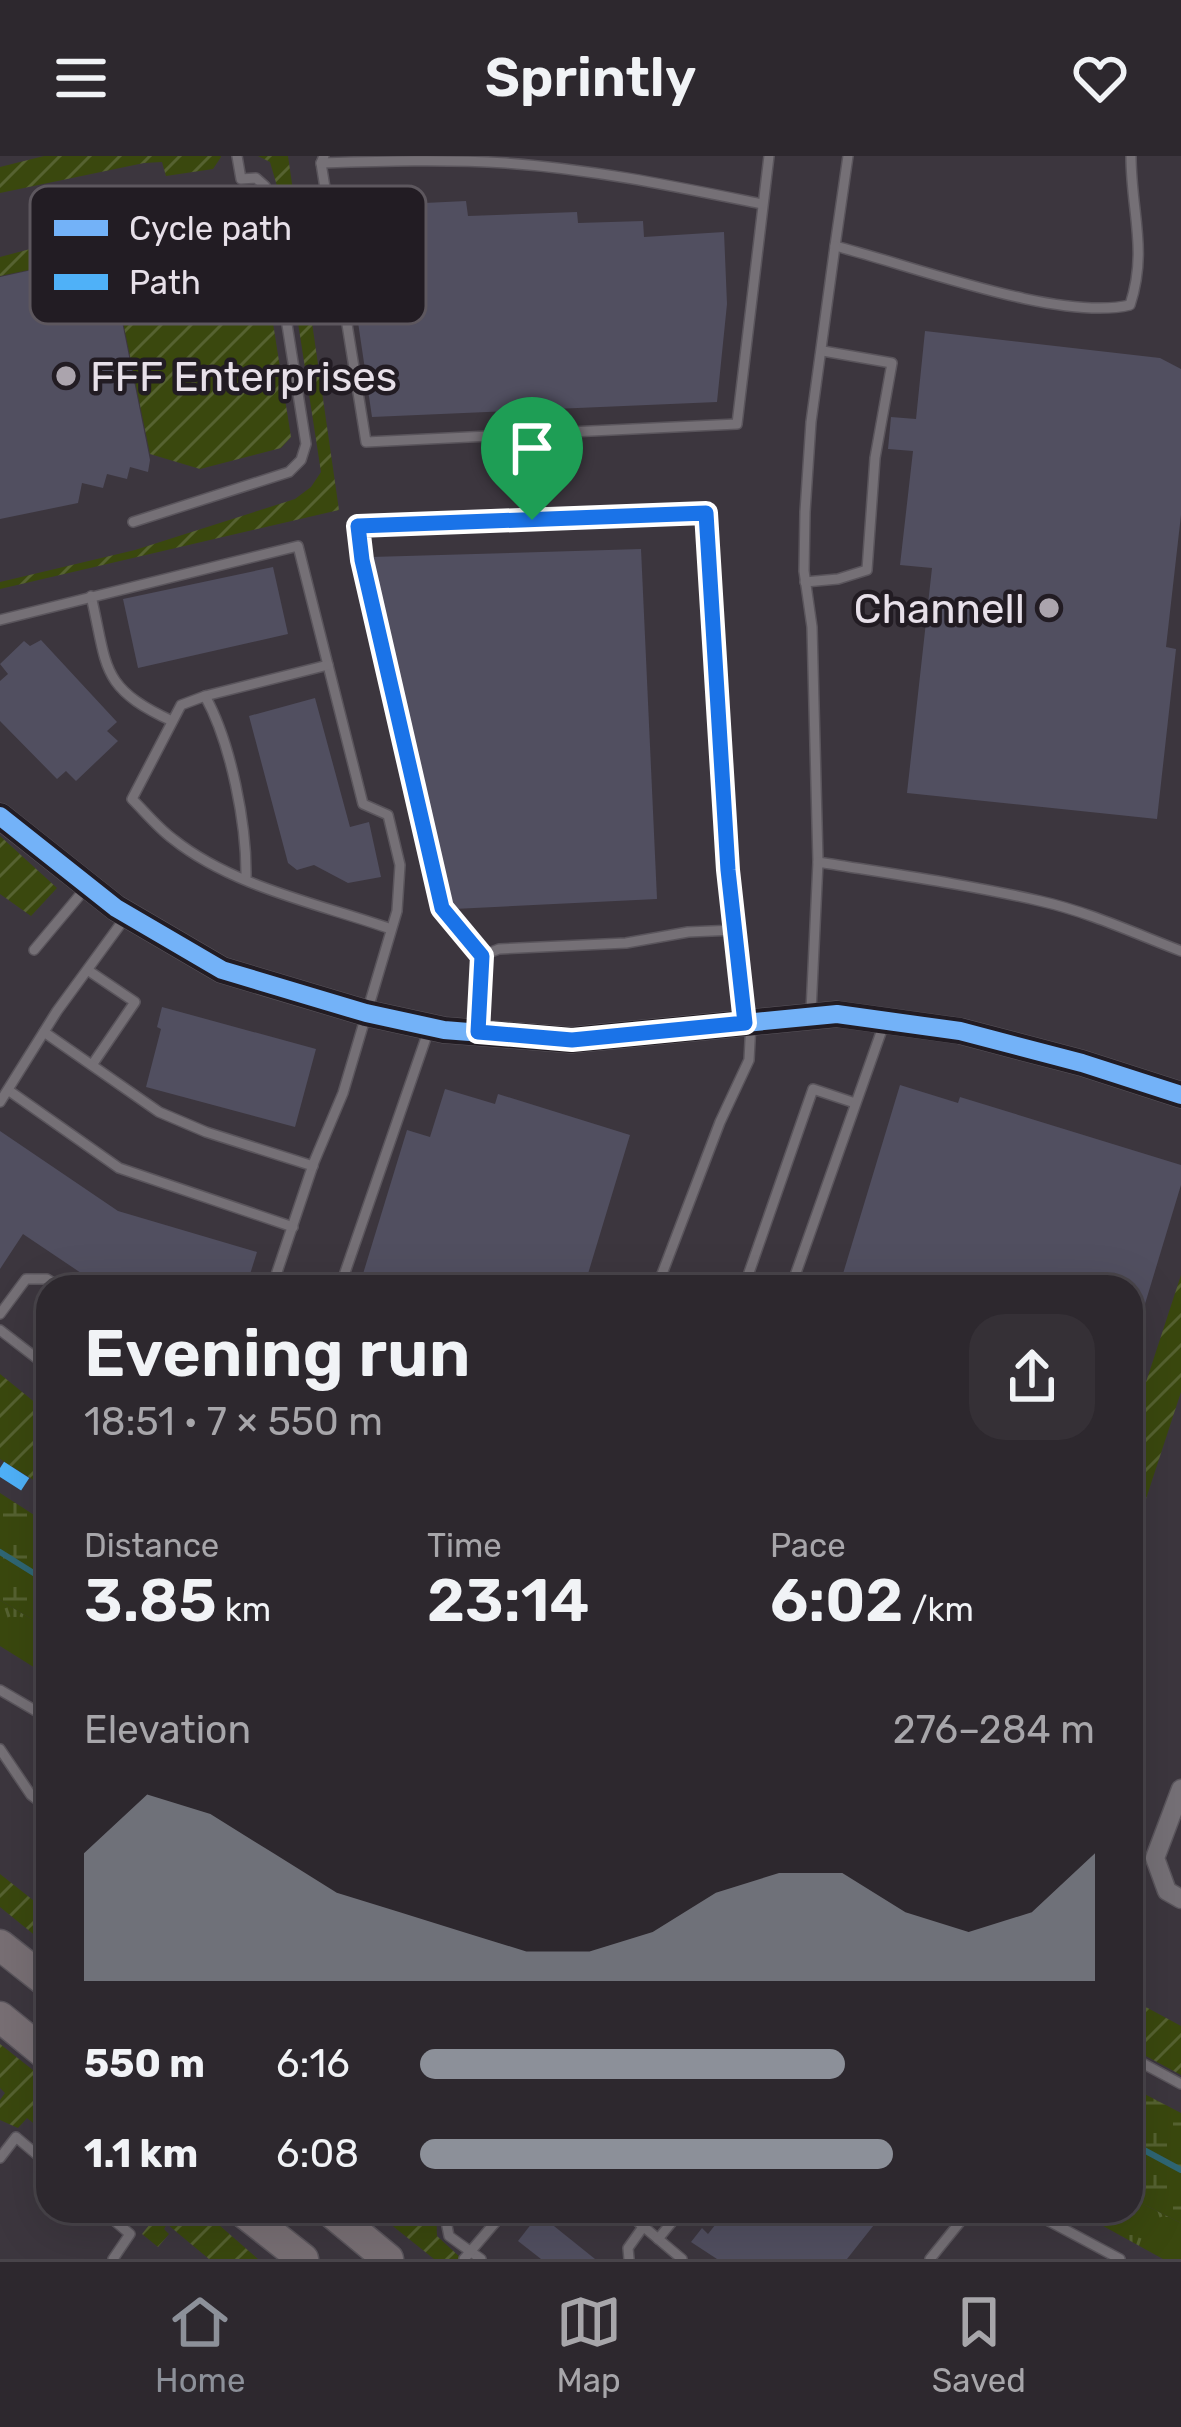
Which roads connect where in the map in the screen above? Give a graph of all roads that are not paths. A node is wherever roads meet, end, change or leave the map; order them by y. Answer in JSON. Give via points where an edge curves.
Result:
{"nodes":[{"id":1,"x":237,"y":156,"type":"edge"},
{"id":2,"x":769,"y":156,"type":"edge"},
{"id":3,"x":848,"y":156,"type":"edge"},
{"id":4,"x":1131,"y":156,"type":"edge"},
{"id":5,"x":322,"y":160,"type":"edge"},
{"id":6,"x":265,"y":186,"type":"edge"},
{"id":7,"x":763,"y":204,"type":"junction"},
{"id":8,"x":835,"y":246,"type":"junction"},
{"id":9,"x":287,"y":324,"type":"edge"},
{"id":10,"x":348,"y":324,"type":"edge"},
{"id":11,"x":823,"y":351,"type":"junction"},
{"id":12,"x":133,"y":522,"type":"dead end"},
{"id":13,"x":806,"y":582,"type":"junction"},
{"id":14,"x":91,"y":596,"type":"junction"},
{"id":15,"x":0,"y":620,"type":"edge"},
{"id":16,"x":328,"y":665,"type":"junction"},
{"id":17,"x":205,"y":696,"type":"junction"},
{"id":18,"x":172,"y":721,"type":"junction"},
{"id":19,"x":0,"y":816,"type":"edge"},
{"id":20,"x":818,"y":862,"type":"junction"},
{"id":21,"x":246,"y":879,"type":"junction"},
{"id":22,"x":88,"y":886,"type":"junction"},
{"id":23,"x":127,"y":914,"type":"junction"},
{"id":24,"x":392,"y":929,"type":"junction"},
{"id":25,"x":734,"y":930,"type":"junction"},
{"id":26,"x":34,"y":950,"type":"dead end"},
{"id":27,"x":1181,"y":951,"type":"edge"},
{"id":28,"x":482,"y":956,"type":"junction"},
{"id":29,"x":89,"y":971,"type":"junction"},
{"id":30,"x":366,"y":1012,"type":"junction"},
{"id":31,"x":811,"y":1017,"type":"junction"},
{"id":32,"x":885,"y":1021,"type":"junction"},
{"id":33,"x":748,"y":1023,"type":"junction"},
{"id":34,"x":430,"y":1027,"type":"junction"},
{"id":35,"x":44,"y":1032,"type":"junction"},
{"id":36,"x":478,"y":1032,"type":"junction"},
{"id":37,"x":92,"y":1065,"type":"junction"},
{"id":38,"x":8,"y":1090,"type":"junction"},
{"id":39,"x":1181,"y":1095,"type":"edge"},
{"id":40,"x":0,"y":1102,"type":"edge"},
{"id":41,"x":855,"y":1103,"type":"junction"},
{"id":42,"x":313,"y":1166,"type":"junction"},
{"id":43,"x":292,"y":1227,"type":"junction"},
{"id":44,"x":276,"y":1275,"type":"edge"},
{"id":45,"x":344,"y":1275,"type":"edge"},
{"id":46,"x":662,"y":1275,"type":"edge"},
{"id":47,"x":748,"y":1275,"type":"edge"},
{"id":48,"x":795,"y":1275,"type":"edge"},
{"id":49,"x":36,"y":1279,"type":"edge"},
{"id":50,"x":0,"y":1314,"type":"edge"},
{"id":51,"x":0,"y":1330,"type":"edge"},
{"id":52,"x":36,"y":1357,"type":"edge"},
{"id":53,"x":0,"y":1690,"type":"edge"},
{"id":54,"x":36,"y":1711,"type":"edge"},
{"id":55,"x":0,"y":1749,"type":"edge"},
{"id":56,"x":1181,"y":1789,"type":"edge"},
{"id":57,"x":36,"y":1798,"type":"edge"},
{"id":58,"x":1174,"y":1895,"type":"edge"},
{"id":59,"x":0,"y":1945,"type":"edge"},
{"id":60,"x":36,"y":1974,"type":"edge"},
{"id":61,"x":0,"y":2017,"type":"edge"},
{"id":62,"x":36,"y":2046,"type":"edge"},
{"id":63,"x":1143,"y":2063,"type":"edge"},
{"id":64,"x":1181,"y":2084,"type":"edge"},
{"id":65,"x":36,"y":2154,"type":"edge"},
{"id":66,"x":0,"y":2158,"type":"edge"},
{"id":67,"x":117,"y":2223,"type":"edge"},
{"id":68,"x":257,"y":2223,"type":"edge"},
{"id":69,"x":344,"y":2223,"type":"edge"},
{"id":70,"x":446,"y":2223,"type":"edge"},
{"id":71,"x":496,"y":2223,"type":"edge"},
{"id":72,"x":639,"y":2223,"type":"edge"},
{"id":73,"x":671,"y":2223,"type":"edge"},
{"id":74,"x":960,"y":2223,"type":"edge"},
{"id":75,"x":1052,"y":2223,"type":"edge"},
{"id":76,"x":644,"y":2227,"type":"junction"},
{"id":77,"x":658,"y":2239,"type":"junction"},
{"id":78,"x":472,"y":2257,"type":"edge"},
{"id":79,"x":112,"y":2259,"type":"edge"},
{"id":80,"x":303,"y":2259,"type":"edge"},
{"id":81,"x":388,"y":2259,"type":"edge"},
{"id":82,"x":629,"y":2259,"type":"edge"},
{"id":83,"x":682,"y":2259,"type":"edge"},
{"id":84,"x":930,"y":2259,"type":"edge"},
{"id":85,"x":1120,"y":2259,"type":"edge"}],
"edges":[{"from":1,"to":6,"type":"lane","via":[[242,179]]},
{"from":2,"to":7,"type":"lane"},
{"from":3,"to":8,"type":"lane"},
{"from":4,"to":8,"type":"lane","via":[[1141,272],[1130,305],[1105,311],[1057,304]]},
{"from":5,"to":7,"type":"lane","via":[[510,163]]},
{"from":7,"to":10,"type":"lane","via":[[737,424],[366,442]]},
{"from":8,"to":11,"type":"lane"},
{"from":9,"to":12,"type":"lane","via":[[306,444],[301,460],[290,472]]},
{"from":11,"to":13,"type":"lane","via":[[811,422]]},
{"from":11,"to":13,"type":"lane","via":[[892,363],[867,571]]},
{"from":13,"to":20,"type":"lane"},
{"from":14,"to":15,"type":"lane"},
{"from":14,"to":16,"type":"lane","via":[[298,546]]},
{"from":14,"to":18,"type":"lane","via":[[118,688]]},
{"from":16,"to":17,"type":"lane"},
{"from":16,"to":24,"type":"lane","via":[[363,804],[388,815],[400,865]]},
{"from":17,"to":18,"type":"lane","via":[[181,705]]},
{"from":17,"to":21,"type":"lane","via":[[228,762]]},
{"from":18,"to":21,"type":"lane","via":[[132,799],[172,839]]},
{"from":19,"to":22,"type":"street"},
{"from":20,"to":27,"type":"lane","via":[[1042,902]]},
{"from":20,"to":31,"type":"lane"},
{"from":21,"to":24,"type":"lane"},
{"from":22,"to":23,"type":"street"},
{"from":22,"to":26,"type":"lane"},
{"from":23,"to":29,"type":"lane"},
{"from":23,"to":30,"type":"street","via":[[222,970]]},
{"from":24,"to":30,"type":"lane"},
{"from":25,"to":28,"type":"lane"},
{"from":25,"to":28,"type":"lane","via":[[706,513],[358,526],[442,908]]},
{"from":25,"to":33,"type":"lane"},
{"from":28,"to":36,"type":"lane"},
{"from":29,"to":35,"type":"lane"},
{"from":29,"to":37,"type":"lane","via":[[135,1002]]},
{"from":30,"to":34,"type":"street"},
{"from":30,"to":42,"type":"lane"},
{"from":31,"to":32,"type":"street"},
{"from":31,"to":33,"type":"street"},
{"from":32,"to":39,"type":"street","via":[[960,1031]]},
{"from":32,"to":41,"type":"lane"},
{"from":33,"to":36,"type":"street","via":[[572,1040]]},
{"from":33,"to":46,"type":"lane","via":[[748,1060]]},
{"from":34,"to":36,"type":"street"},
{"from":34,"to":45,"type":"lane"},
{"from":35,"to":37,"type":"lane"},
{"from":35,"to":38,"type":"lane"},
{"from":37,"to":42,"type":"lane","via":[[159,1112]]},
{"from":38,"to":40,"type":"lane"},
{"from":38,"to":43,"type":"lane","via":[[119,1168]]},
{"from":41,"to":47,"type":"lane","via":[[813,1089]]},
{"from":41,"to":48,"type":"lane"},
{"from":42,"to":43,"type":"lane"},
{"from":43,"to":44,"type":"lane"},
{"from":49,"to":50,"type":"lane","via":[[26,1279]]},
{"from":51,"to":52,"type":"lane"},
{"from":53,"to":54,"type":"lane"},
{"from":55,"to":57,"type":"lane"},
{"from":56,"to":58,"type":"street","via":[[1155,1858]]},
{"from":59,"to":60,"type":"main road"},
{"from":61,"to":62,"type":"main road"},
{"from":63,"to":64,"type":"lane"},
{"from":65,"to":66,"type":"lane","via":[[16,2138]]},
{"from":67,"to":79,"type":"lane","via":[[130,2234]]},
{"from":68,"to":80,"type":"main road"},
{"from":69,"to":81,"type":"main road"},
{"from":70,"to":78,"type":"lane"},
{"from":71,"to":78,"type":"lane"},
{"from":72,"to":76,"type":"lane"},
{"from":73,"to":77,"type":"lane"},
{"from":74,"to":84,"type":"lane"},
{"from":75,"to":85,"type":"lane"},
{"from":76,"to":77,"type":"lane"},
{"from":76,"to":82,"type":"lane"},
{"from":77,"to":83,"type":"lane"}]}
